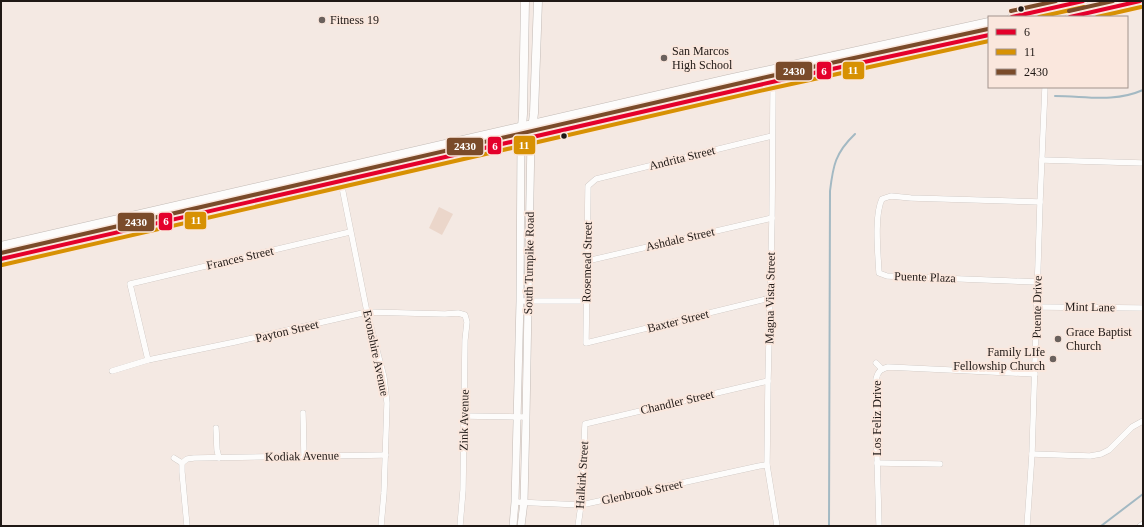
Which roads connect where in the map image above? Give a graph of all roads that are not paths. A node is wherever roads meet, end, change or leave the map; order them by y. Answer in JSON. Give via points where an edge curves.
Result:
{"nodes":[{"id":1,"x":525,"y":1,"type":"edge"},
{"id":2,"x":538,"y":1,"type":"edge"},
{"id":3,"x":1083,"y":1,"type":"edge"},
{"id":4,"x":1140,"y":1,"type":"edge"},
{"id":5,"x":1047,"y":9,"type":"edge"},
{"id":6,"x":1016,"y":16,"type":"edge"},
{"id":7,"x":1074,"y":16,"type":"edge"},
{"id":8,"x":988,"y":22,"type":"edge"},
{"id":9,"x":988,"y":35,"type":"edge"},
{"id":10,"x":768,"y":70,"type":"junction"},
{"id":11,"x":772,"y":82,"type":"junction"},
{"id":12,"x":1045,"y":88,"type":"edge"},
{"id":13,"x":533,"y":124,"type":"junction"},
{"id":14,"x":523,"y":126,"type":"junction"},
{"id":15,"x":772,"y":136,"type":"junction"},
{"id":16,"x":532,"y":138,"type":"junction"},
{"id":17,"x":521,"y":139,"type":"junction"},
{"id":18,"x":1042,"y":160,"type":"junction"},
{"id":19,"x":1143,"y":164,"type":"edge"},
{"id":20,"x":341,"y":182,"type":"junction"},
{"id":21,"x":592,"y":182,"type":"joint"},
{"id":22,"x":1040,"y":202,"type":"junction"},
{"id":23,"x":772,"y":218,"type":"junction"},
{"id":24,"x":350,"y":232,"type":"junction"},
{"id":25,"x":1,"y":246,"type":"edge"},
{"id":26,"x":1,"y":260,"type":"edge"},
{"id":27,"x":588,"y":261,"type":"junction"},
{"id":28,"x":879,"y":273,"type":"junction"},
{"id":29,"x":875,"y":278,"type":"dead end"},
{"id":30,"x":1038,"y":282,"type":"junction"},
{"id":31,"x":770,"y":298,"type":"junction"},
{"id":32,"x":524,"y":301,"type":"junction"},
{"id":33,"x":586,"y":301,"type":"junction"},
{"id":34,"x":1037,"y":307,"type":"junction"},
{"id":35,"x":1143,"y":308,"type":"edge"},
{"id":36,"x":367,"y":312,"type":"junction"},
{"id":37,"x":465,"y":315,"type":"joint"},
{"id":38,"x":586,"y":343,"type":"joint"},
{"id":39,"x":148,"y":360,"type":"junction"},
{"id":40,"x":876,"y":363,"type":"dead end"},
{"id":41,"x":882,"y":369,"type":"junction"},
{"id":42,"x":112,"y":371,"type":"dead end"},
{"id":43,"x":1035,"y":374,"type":"junction"},
{"id":44,"x":768,"y":381,"type":"junction"},
{"id":45,"x":303,"y":413,"type":"dead end"},
{"id":46,"x":464,"y":416,"type":"junction"},
{"id":47,"x":517,"y":417,"type":"junction"},
{"id":48,"x":526,"y":417,"type":"junction"},
{"id":49,"x":1143,"y":421,"type":"edge"},
{"id":50,"x":586,"y":424,"type":"joint"},
{"id":51,"x":216,"y":428,"type":"dead end"},
{"id":52,"x":1032,"y":454,"type":"junction"},
{"id":53,"x":386,"y":455,"type":"junction"},
{"id":54,"x":304,"y":456,"type":"junction"},
{"id":55,"x":174,"y":458,"type":"dead end"},
{"id":56,"x":219,"y":458,"type":"junction"},
{"id":57,"x":183,"y":462,"type":"junction"},
{"id":58,"x":877,"y":463,"type":"junction"},
{"id":59,"x":940,"y":464,"type":"dead end"},
{"id":60,"x":767,"y":465,"type":"junction"},
{"id":61,"x":516,"y":502,"type":"junction"},
{"id":62,"x":524,"y":502,"type":"junction"},
{"id":63,"x":581,"y":505,"type":"junction"},
{"id":64,"x":1143,"y":524,"type":"edge"},
{"id":65,"x":187,"y":526,"type":"edge"},
{"id":66,"x":381,"y":526,"type":"edge"},
{"id":67,"x":460,"y":526,"type":"edge"},
{"id":68,"x":513,"y":526,"type":"edge"},
{"id":69,"x":521,"y":526,"type":"edge"},
{"id":70,"x":578,"y":526,"type":"edge"},
{"id":71,"x":778,"y":526,"type":"edge"},
{"id":72,"x":879,"y":526,"type":"edge"},
{"id":73,"x":1027,"y":526,"type":"edge"},
{"id":74,"x":1140,"y":526,"type":"edge"}],
"edges":[{"from":1,"to":14,"type":"main road","name":"South Turnpike Road"},
{"from":2,"to":13,"type":"main road","name":"South Turnpike Road"},
{"from":3,"to":5,"type":"main road"},
{"from":4,"to":7,"type":"main road"},
{"from":5,"to":6,"type":"main road"},
{"from":8,"to":10,"type":"main road"},
{"from":9,"to":11,"type":"main road"},
{"from":10,"to":11,"type":"street","name":"Magna Vista Street"},
{"from":10,"to":13,"type":"main road"},
{"from":11,"to":15,"type":"street","name":"Magna Vista Street"},
{"from":11,"to":16,"type":"main road"},
{"from":12,"to":18,"type":"street","name":"Puente Drive"},
{"from":13,"to":14,"type":"main road"},
{"from":13,"to":16,"type":"main road","name":"South Turnpike Road"},
{"from":14,"to":17,"type":"main road","name":"South Turnpike Road"},
{"from":14,"to":25,"type":"main road"},
{"from":15,"to":21,"type":"street","name":"Andrita Street"},
{"from":15,"to":23,"type":"street","name":"Magna Vista Street"},
{"from":16,"to":17,"type":"main road"},
{"from":16,"to":32,"type":"street","name":"South Turnpike Road"},
{"from":17,"to":20,"type":"main road"},
{"from":17,"to":32,"type":"street","name":"South Turnpike Road"},
{"from":18,"to":19,"type":"street"},
{"from":18,"to":22,"type":"street","name":"Puente Drive"},
{"from":20,"to":24,"type":"street","name":"Evonshire Avenue"},
{"from":20,"to":26,"type":"main road"},
{"from":21,"to":27,"type":"street","name":"Rosemead Street","via":[[588,186]]},
{"from":22,"to":28,"type":"street","name":"Puente Plaza","via":[[891,196],[880,198],[877,248]]},
{"from":22,"to":30,"type":"street","name":"Puente Drive"},
{"from":23,"to":27,"type":"street","name":"Ashdale Street"},
{"from":23,"to":31,"type":"street","name":"Magna Vista Street"},
{"from":24,"to":36,"type":"street","name":"Evonshire Avenue"},
{"from":24,"to":39,"type":"street","name":"Frances Street","via":[[130,284]]},
{"from":27,"to":33,"type":"street","name":"Rosemead Street"},
{"from":28,"to":29,"type":"street"},
{"from":28,"to":30,"type":"street","name":"Puente Plaza","via":[[887,276]]},
{"from":30,"to":34,"type":"street","name":"Puente Drive"},
{"from":31,"to":38,"type":"street","name":"Baxter Street"},
{"from":31,"to":44,"type":"street","name":"Magna Vista Street"},
{"from":32,"to":33,"type":"street"},
{"from":32,"to":47,"type":"street","name":"South Turnpike Road"},
{"from":32,"to":48,"type":"street","name":"South Turnpike Road"},
{"from":33,"to":38,"type":"street","name":"Rosemead Street"},
{"from":34,"to":35,"type":"street","name":"Mint Lane"},
{"from":34,"to":43,"type":"street","name":"Puente Drive"},
{"from":36,"to":37,"type":"street","name":"Payton Street"},
{"from":36,"to":39,"type":"street","name":"Payton Street"},
{"from":36,"to":53,"type":"street","name":"Evonshire Avenue","via":[[384,377],[387,403]]},
{"from":37,"to":46,"type":"street","name":"Zink Avenue","via":[[467,322]]},
{"from":39,"to":42,"type":"street","name":"Payton Street"},
{"from":40,"to":41,"type":"street"},
{"from":41,"to":43,"type":"street","name":"Los Feliz Drive","via":[[888,367]]},
{"from":41,"to":58,"type":"street","name":"Los Feliz Drive","via":[[876,379]]},
{"from":43,"to":52,"type":"street","name":"Puente Drive"},
{"from":44,"to":50,"type":"street","name":"Chandler Street"},
{"from":44,"to":60,"type":"street","name":"Magna Vista Street"},
{"from":45,"to":54,"type":"street"},
{"from":46,"to":47,"type":"street"},
{"from":46,"to":67,"type":"street","name":"Zink Avenue","via":[[464,490]]},
{"from":47,"to":48,"type":"street"},
{"from":47,"to":61,"type":"street","name":"South Turnpike Road"},
{"from":48,"to":62,"type":"street","name":"South Turnpike Road"},
{"from":49,"to":52,"type":"street","via":[[1132,427],[1109,450],[1101,454]]},
{"from":50,"to":63,"type":"street","name":"Halkirk Street"},
{"from":51,"to":56,"type":"street"},
{"from":52,"to":73,"type":"street","name":"Puente Drive"},
{"from":53,"to":54,"type":"street","name":"Kodiak Avenue"},
{"from":53,"to":66,"type":"street","name":"Evonshire Avenue"},
{"from":54,"to":56,"type":"street","name":"Kodiak Avenue"},
{"from":55,"to":57,"type":"street"},
{"from":56,"to":57,"type":"street","name":"Kodiak Avenue","via":[[194,458]]},
{"from":57,"to":65,"type":"street"},
{"from":58,"to":59,"type":"street"},
{"from":58,"to":72,"type":"street","name":"Los Feliz Drive"},
{"from":60,"to":63,"type":"street","name":"Glenbrook Street"},
{"from":60,"to":71,"type":"street","name":"Magna Vista Street"},
{"from":61,"to":62,"type":"street","name":"Glenbrook Street"},
{"from":61,"to":68,"type":"street","name":"South Turnpike Road"},
{"from":62,"to":63,"type":"street","name":"Glenbrook Street"},
{"from":62,"to":69,"type":"street","name":"South Turnpike Road"},
{"from":63,"to":70,"type":"street","name":"Halkirk Street"},
{"from":64,"to":74,"type":"street"}]}
